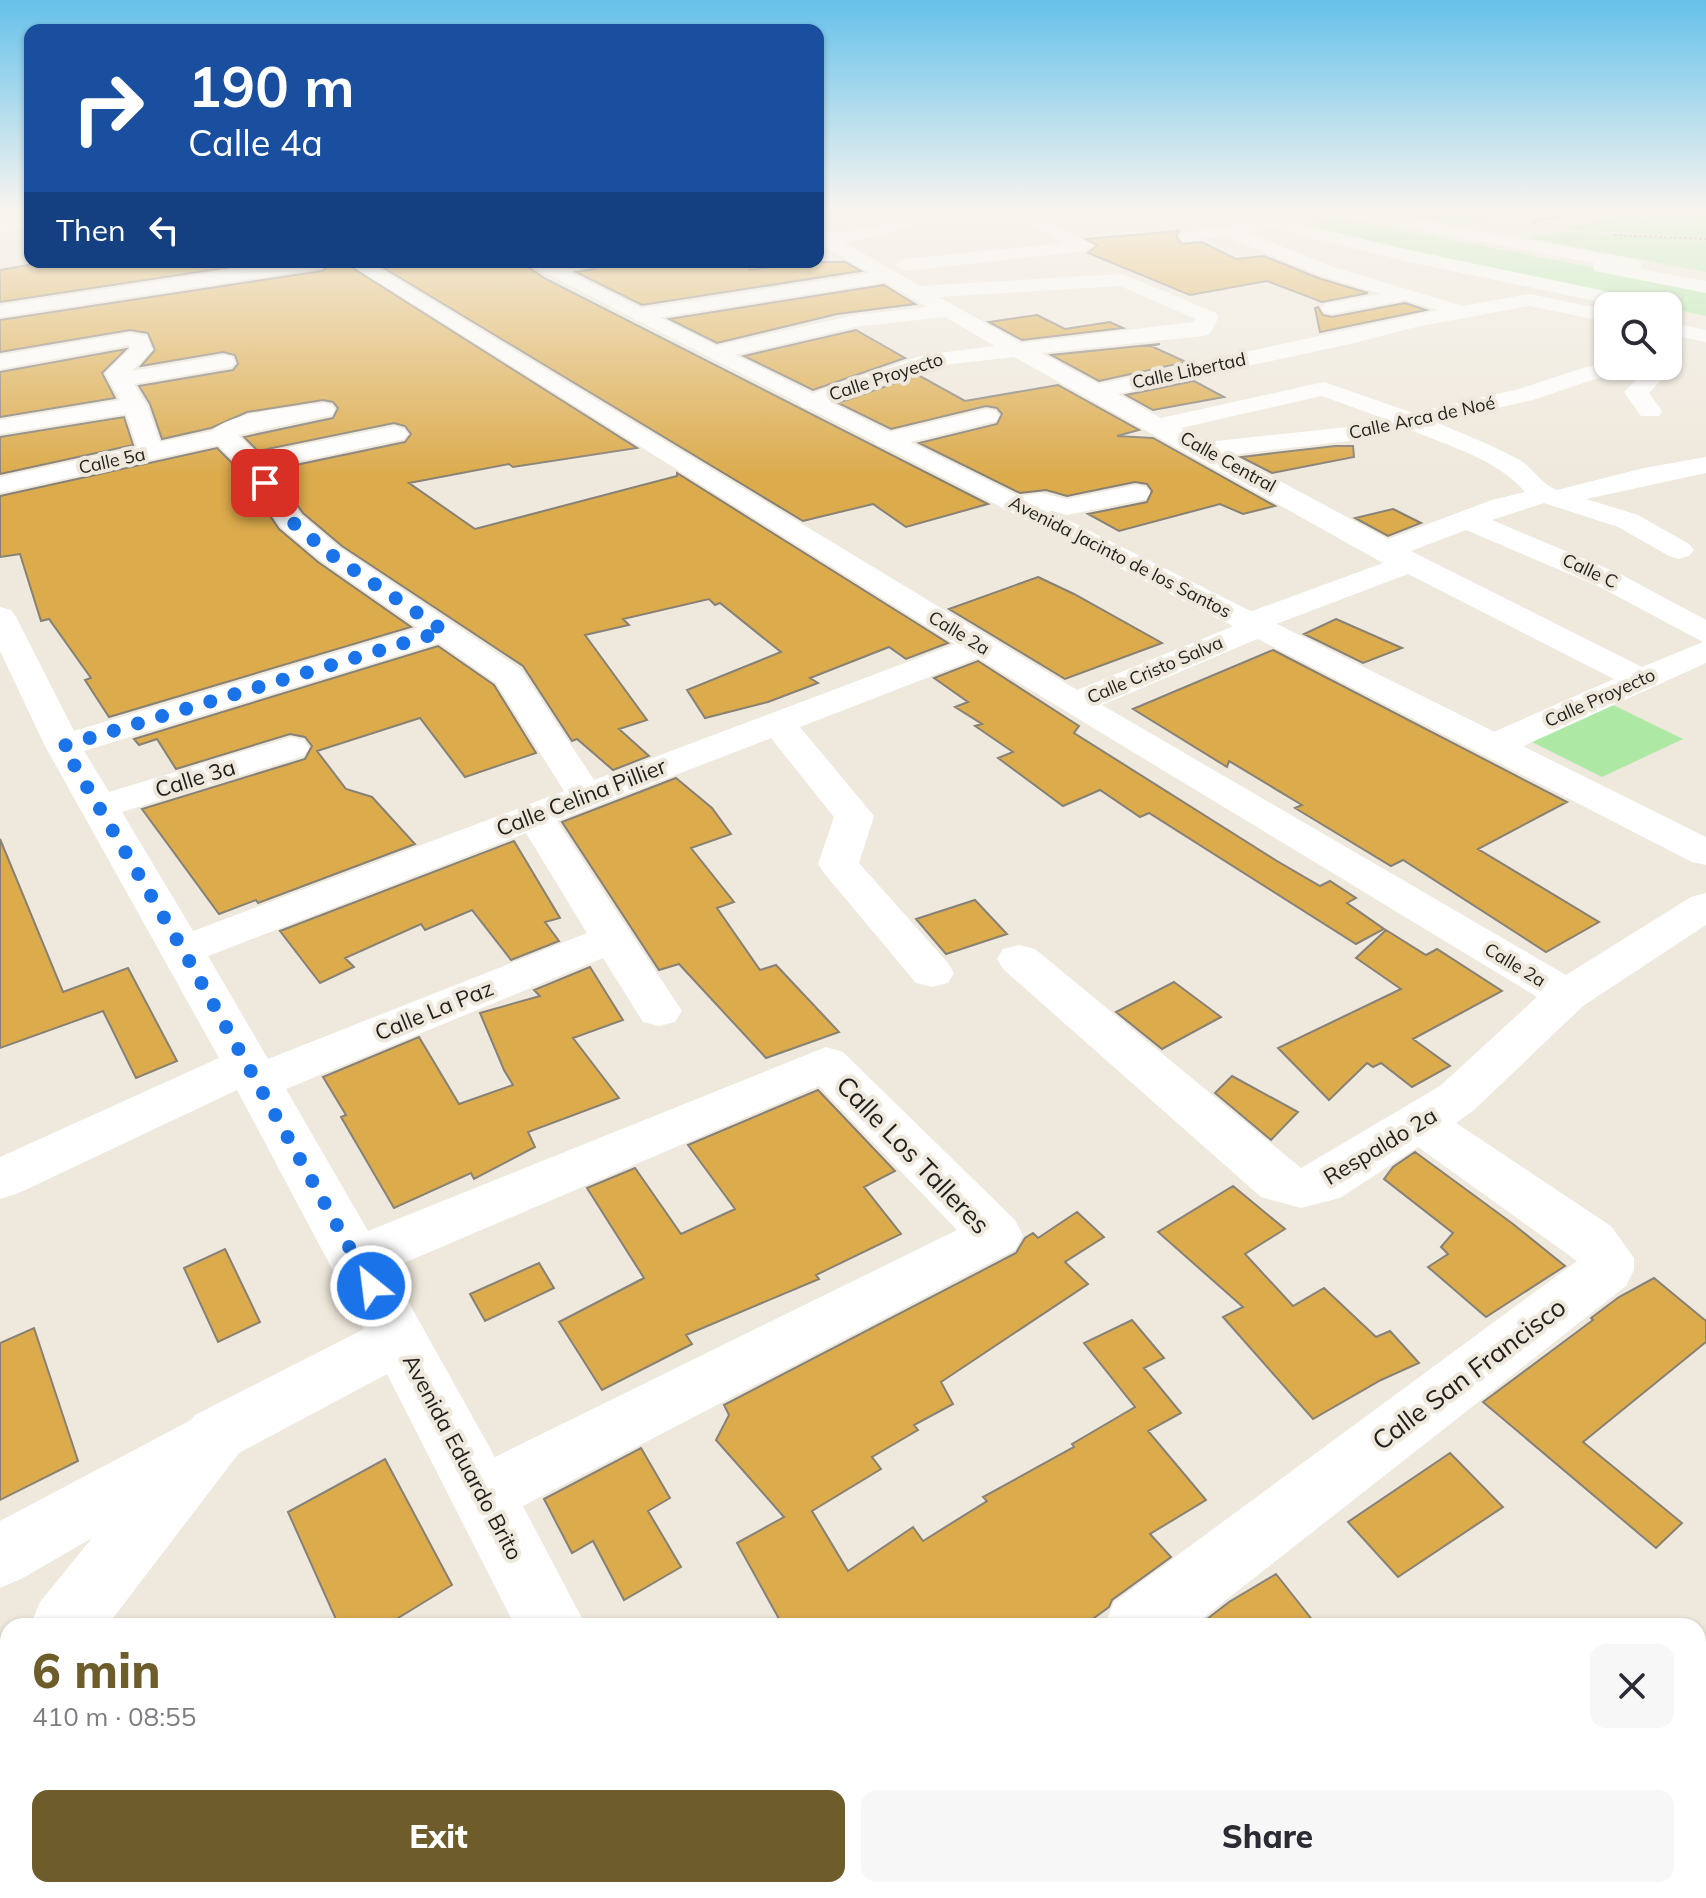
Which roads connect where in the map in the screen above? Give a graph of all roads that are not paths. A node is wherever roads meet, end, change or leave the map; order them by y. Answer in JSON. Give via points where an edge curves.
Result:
{"nodes":[{"id":1,"x":14,"y":300,"type":"edge"},
{"id":2,"x":72,"y":300,"type":"edge"},
{"id":3,"x":416,"y":300,"type":"edge"},
{"id":4,"x":607,"y":300,"type":"edge"},
{"id":5,"x":730,"y":300,"type":"edge"},
{"id":6,"x":930,"y":300,"type":"edge"},
{"id":7,"x":1168,"y":300,"type":"edge"},
{"id":8,"x":1381,"y":300,"type":"edge"},
{"id":9,"x":1423,"y":300,"type":"edge"},
{"id":10,"x":24,"y":307,"type":"junction"},
{"id":11,"x":1331,"y":308,"type":"dead end"},
{"id":12,"x":951,"y":310,"type":"junction"},
{"id":13,"x":0,"y":311,"type":"edge"},
{"id":14,"x":1461,"y":311,"type":"junction"},
{"id":15,"x":1594,"y":313,"type":"edge"},
{"id":16,"x":1682,"y":313,"type":"edge"},
{"id":17,"x":637,"y":315,"type":"junction"},
{"id":18,"x":1706,"y":318,"type":"edge"},
{"id":19,"x":1121,"y":320,"type":"dead end"},
{"id":20,"x":1682,"y":322,"type":"edge"},
{"id":21,"x":1706,"y":327,"type":"edge"},
{"id":22,"x":1682,"y":331,"type":"edge"},
{"id":23,"x":1148,"y":334,"type":"junction"},
{"id":24,"x":1706,"y":336,"type":"edge"},
{"id":25,"x":1217,"y":337,"type":"junction"},
{"id":26,"x":1021,"y":351,"type":"junction"},
{"id":27,"x":714,"y":353,"type":"junction"},
{"id":28,"x":1260,"y":356,"type":"junction"},
{"id":29,"x":0,"y":362,"type":"edge"},
{"id":30,"x":224,"y":362,"type":"dead end"},
{"id":31,"x":1594,"y":373,"type":"edge"},
{"id":32,"x":120,"y":380,"type":"junction"},
{"id":33,"x":1652,"y":380,"type":"edge"},
{"id":34,"x":1099,"y":391,"type":"junction"},
{"id":35,"x":810,"y":402,"type":"junction"},
{"id":36,"x":135,"y":405,"type":"junction"},
{"id":37,"x":323,"y":410,"type":"dead end"},
{"id":38,"x":1650,"y":411,"type":"dead end"},
{"id":39,"x":987,"y":416,"type":"dead end"},
{"id":40,"x":1413,"y":421,"type":"junction"},
{"id":41,"x":234,"y":423,"type":"junction"},
{"id":42,"x":1161,"y":425,"type":"junction"},
{"id":43,"x":0,"y":427,"type":"edge"},
{"id":44,"x":395,"y":434,"type":"dead end"},
{"id":45,"x":886,"y":440,"type":"junction"},
{"id":46,"x":1206,"y":450,"type":"junction"},
{"id":47,"x":151,"y":452,"type":"junction"},
{"id":48,"x":251,"y":463,"type":"junction"},
{"id":49,"x":1706,"y":465,"type":"edge"},
{"id":50,"x":0,"y":485,"type":"edge"},
{"id":51,"x":1136,"y":493,"type":"dead end"},
{"id":52,"x":1548,"y":495,"type":"junction"},
{"id":53,"x":1014,"y":504,"type":"junction"},
{"id":54,"x":1468,"y":520,"type":"junction"},
{"id":55,"x":1679,"y":550,"type":"dead end"},
{"id":56,"x":1394,"y":553,"type":"junction"},
{"id":57,"x":0,"y":617,"type":"edge"},
{"id":58,"x":1258,"y":627,"type":"junction"},
{"id":59,"x":444,"y":631,"type":"junction"},
{"id":60,"x":1706,"y":633,"type":"edge"},
{"id":61,"x":980,"y":646,"type":"junction"},
{"id":62,"x":1706,"y":651,"type":"edge"},
{"id":63,"x":1642,"y":680,"type":"junction"},
{"id":64,"x":1075,"y":704,"type":"junction"},
{"id":65,"x":777,"y":722,"type":"junction"},
{"id":66,"x":1495,"y":745,"type":"junction"},
{"id":67,"x":63,"y":746,"type":"junction"},
{"id":68,"x":291,"y":748,"type":"dead end"},
{"id":69,"x":585,"y":795,"type":"junction"},
{"id":70,"x":99,"y":807,"type":"junction"},
{"id":71,"x":534,"y":815,"type":"junction"},
{"id":72,"x":1706,"y":853,"type":"edge"},
{"id":73,"x":1706,"y":906,"type":"edge"},
{"id":74,"x":611,"y":939,"type":"junction"},
{"id":75,"x":183,"y":950,"type":"junction"},
{"id":76,"x":1019,"y":959,"type":"dead end"},
{"id":77,"x":932,"y":973,"type":"dead end"},
{"id":78,"x":1567,"y":995,"type":"junction"},
{"id":79,"x":659,"y":1011,"type":"dead end"},
{"id":80,"x":252,"y":1073,"type":"junction"},
{"id":81,"x":1419,"y":1123,"type":"junction"},
{"id":82,"x":0,"y":1179,"type":"edge"},
{"id":83,"x":356,"y":1259,"type":"junction"},
{"id":84,"x":399,"y":1339,"type":"junction"},
{"id":85,"x":217,"y":1434,"type":"junction"},
{"id":86,"x":484,"y":1494,"type":"junction"},
{"id":87,"x":0,"y":1556,"type":"edge"},
{"id":88,"x":70,"y":1618,"type":"edge"},
{"id":89,"x":548,"y":1618,"type":"edge"},
{"id":90,"x":1149,"y":1618,"type":"edge"}],
"edges":[{"from":1,"to":10,"type":"street"},
{"from":2,"to":10,"type":"street"},
{"from":3,"to":61,"type":"street","name":"Calle 2a"},
{"from":4,"to":17,"type":"street","name":"Avenida Jacinto de los Santos"},
{"from":5,"to":17,"type":"street"},
{"from":6,"to":12,"type":"street","name":"Calle Central"},
{"from":7,"to":25,"type":"street","via":[[1209,317]]},
{"from":8,"to":11,"type":"street"},
{"from":9,"to":14,"type":"street"},
{"from":10,"to":13,"type":"street"},
{"from":12,"to":26,"type":"street","name":"Calle Central"},
{"from":12,"to":27,"type":"street","via":[[865,319]]},
{"from":14,"to":15,"type":"street","name":"Calle Libertad","via":[[1531,300]]},
{"from":14,"to":28,"type":"street","name":"Calle Libertad"},
{"from":16,"to":18,"type":"street"},
{"from":17,"to":27,"type":"street","name":"Avenida Jacinto de los Santos"},
{"from":19,"to":23,"type":"street"},
{"from":20,"to":21,"type":"street"},
{"from":22,"to":24,"type":"street"},
{"from":23,"to":25,"type":"street","name":"Calle Proyecto"},
{"from":23,"to":26,"type":"street","name":"Calle Proyecto"},
{"from":25,"to":28,"type":"street"},
{"from":26,"to":34,"type":"street","name":"Calle Central"},
{"from":26,"to":35,"type":"street","name":"Calle Proyecto","via":[[928,360]]},
{"from":27,"to":35,"type":"street","name":"Avenida Jacinto de los Santos"},
{"from":28,"to":34,"type":"street","name":"Calle Libertad"},
{"from":29,"to":32,"type":"street","via":[[136,340],[141,351],[116,373]]},
{"from":30,"to":32,"type":"street"},
{"from":31,"to":40,"type":"street","name":"Calle Arca de Noé"},
{"from":32,"to":36,"type":"street"},
{"from":33,"to":38,"type":"street","via":[[1636,392]]},
{"from":34,"to":42,"type":"street","name":"Calle Central"},
{"from":35,"to":45,"type":"street","name":"Avenida Jacinto de los Santos"},
{"from":36,"to":43,"type":"street"},
{"from":36,"to":47,"type":"street"},
{"from":37,"to":41,"type":"street","name":"Calle 5a"},
{"from":39,"to":45,"type":"street"},
{"from":40,"to":42,"type":"street","via":[[1319,388]]},
{"from":40,"to":46,"type":"street","name":"Calle Arca de Noé","via":[[1340,436]]},
{"from":40,"to":52,"type":"street","via":[[1514,467]]},
{"from":41,"to":47,"type":"street","name":"Calle 5a"},
{"from":41,"to":48,"type":"street"},
{"from":42,"to":46,"type":"street","name":"Calle Central"},
{"from":44,"to":48,"type":"street"},
{"from":45,"to":53,"type":"street","name":"Avenida Jacinto de los Santos"},
{"from":46,"to":56,"type":"street","name":"Calle Central"},
{"from":47,"to":50,"type":"street","name":"Calle 5a"},
{"from":48,"to":59,"type":"street","via":[[291,521],[330,554]]},
{"from":49,"to":52,"type":"street","name":"Calle Cristo Salva"},
{"from":51,"to":53,"type":"street","via":[[1067,507],[1042,501]]},
{"from":52,"to":54,"type":"street","name":"Calle Cristo Salva"},
{"from":52,"to":55,"type":"street","via":[[1628,521]]},
{"from":53,"to":58,"type":"street","name":"Avenida Jacinto de los Santos"},
{"from":54,"to":56,"type":"street","name":"Calle Cristo Salva","via":[[1395,547]]},
{"from":54,"to":60,"type":"street","name":"Calle C","via":[[1585,568]]},
{"from":56,"to":58,"type":"street","name":"Calle Cristo Salva","via":[[1397,568],[1263,618]]},
{"from":56,"to":63,"type":"street","name":"Calle Central","via":[[1521,623]]},
{"from":57,"to":67,"type":"street","name":"Avenida Eduardo Brito"},
{"from":58,"to":64,"type":"street","name":"Calle Cristo Salva"},
{"from":58,"to":66,"type":"street","name":"Avenida Jacinto de los Santos"},
{"from":59,"to":67,"type":"street"},
{"from":59,"to":69,"type":"street","via":[[509,676]]},
{"from":61,"to":64,"type":"street","name":"Calle 2a"},
{"from":61,"to":65,"type":"street","name":"Calle Celina Pillier"},
{"from":62,"to":63,"type":"street","name":"Calle Proyecto"},
{"from":63,"to":66,"type":"street","name":"Calle Proyecto"},
{"from":64,"to":78,"type":"street","name":"Calle 2a"},
{"from":65,"to":69,"type":"street","name":"Calle Celina Pillier"},
{"from":65,"to":77,"type":"street","via":[[854,816],[838,864]]},
{"from":66,"to":72,"type":"street","name":"Avenida Jacinto de los Santos"},
{"from":67,"to":70,"type":"street","name":"Avenida Eduardo Brito"},
{"from":68,"to":70,"type":"street","name":"Calle 3a"},
{"from":69,"to":71,"type":"street","name":"Calle Celina Pillier"},
{"from":70,"to":75,"type":"street","name":"Avenida Eduardo Brito"},
{"from":71,"to":74,"type":"street"},
{"from":71,"to":75,"type":"street","name":"Calle Celina Pillier"},
{"from":73,"to":78,"type":"street","name":"Respaldo 2a"},
{"from":74,"to":79,"type":"street"},
{"from":74,"to":80,"type":"street","name":"Calle La Paz"},
{"from":75,"to":80,"type":"street","name":"Avenida Eduardo Brito"},
{"from":76,"to":81,"type":"street","name":"Respaldo 2a","via":[[1280,1183],[1301,1188],[1321,1184]]},
{"from":78,"to":81,"type":"street","name":"Respaldo 2a","via":[[1457,1098]]},
{"from":80,"to":82,"type":"street","name":"Calle La Paz"},
{"from":80,"to":83,"type":"street","name":"Avenida Eduardo Brito"},
{"from":81,"to":90,"type":"street","name":"Calle San Francisco","via":[[1592,1241],[1606,1258],[1606,1270]]},
{"from":83,"to":84,"type":"street","name":"Avenida Eduardo Brito"},
{"from":83,"to":86,"type":"street","name":"Calle Los Talleres","via":[[826,1064],[996,1235]]},
{"from":84,"to":85,"type":"street"},
{"from":84,"to":86,"type":"street","name":"Avenida Eduardo Brito"},
{"from":85,"to":87,"type":"street"},
{"from":85,"to":88,"type":"street"},
{"from":86,"to":89,"type":"street","name":"Avenida Eduardo Brito"}]}
